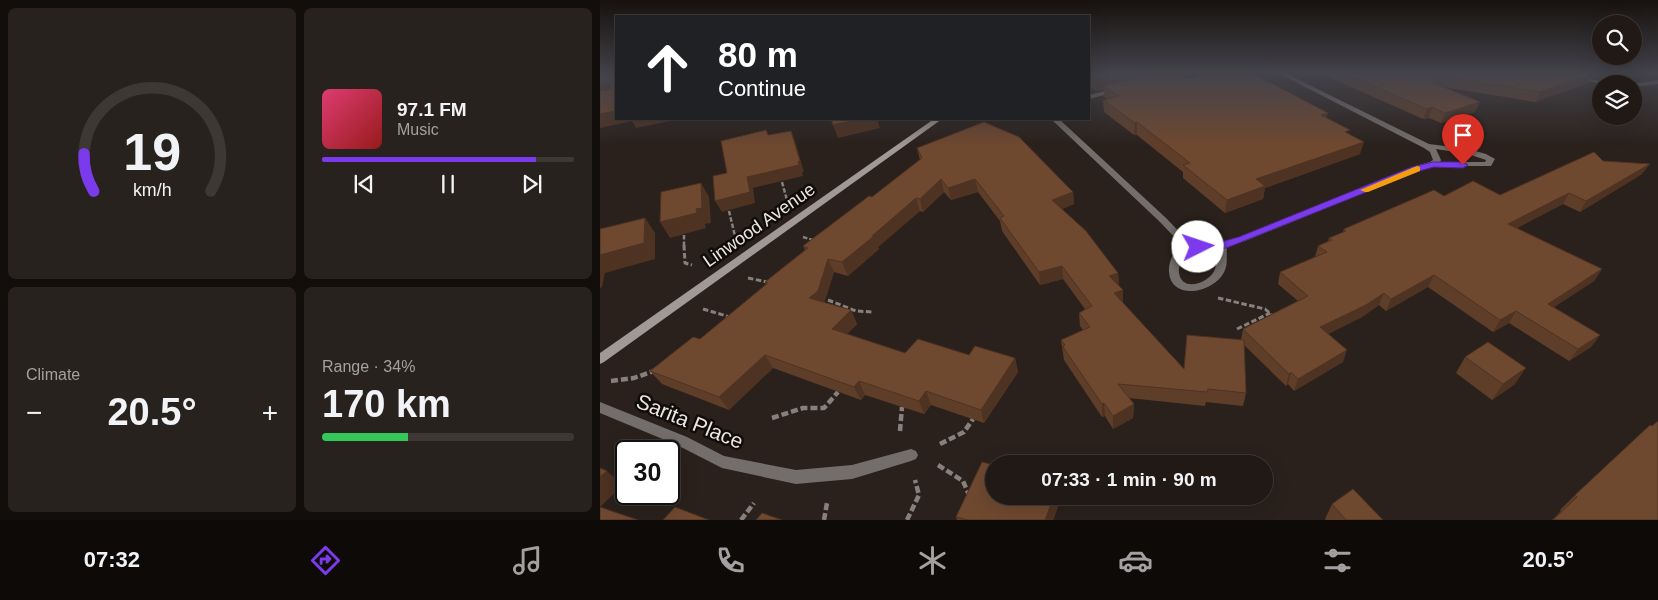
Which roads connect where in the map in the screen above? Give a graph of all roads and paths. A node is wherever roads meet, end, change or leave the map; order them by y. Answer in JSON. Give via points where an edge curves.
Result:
{"nodes":[{"id":1,"x":1330,"y":97,"type":"edge"},
{"id":2,"x":937,"y":120,"type":"edge"},
{"id":3,"x":1056,"y":120,"type":"edge"},
{"id":4,"x":1427,"y":146,"type":"junction"},
{"id":5,"x":1433,"y":164,"type":"junction"},
{"id":6,"x":782,"y":182,"type":"dead end"},
{"id":7,"x":787,"y":200,"type":"dead end"},
{"id":8,"x":730,"y":211,"type":"dead end"},
{"id":9,"x":781,"y":230,"type":"junction"},
{"id":10,"x":684,"y":235,"type":"dead end"},
{"id":11,"x":735,"y":236,"type":"dead end"},
{"id":12,"x":823,"y":242,"type":"edge"},
{"id":13,"x":1184,"y":242,"type":"junction"},
{"id":14,"x":1222,"y":246,"type":"junction"},
{"id":15,"x":692,"y":265,"type":"dead end"},
{"id":16,"x":748,"y":278,"type":"dead end"},
{"id":17,"x":775,"y":284,"type":"edge"},
{"id":18,"x":1197,"y":288,"type":"junction"},
{"id":19,"x":682,"y":300,"type":"junction"},
{"id":20,"x":828,"y":300,"type":"dead end"},
{"id":21,"x":872,"y":312,"type":"dead end"},
{"id":22,"x":1270,"y":313,"type":"junction"},
{"id":23,"x":1278,"y":321,"type":"edge"},
{"id":24,"x":731,"y":324,"type":"edge"},
{"id":25,"x":1237,"y":329,"type":"dead end"},
{"id":26,"x":600,"y":359,"type":"edge"},
{"id":27,"x":660,"y":369,"type":"edge"},
{"id":28,"x":611,"y":382,"type":"dead end"},
{"id":29,"x":838,"y":392,"type":"edge"},
{"id":30,"x":600,"y":407,"type":"edge"},
{"id":31,"x":902,"y":407,"type":"edge"},
{"id":32,"x":772,"y":418,"type":"dead end"},
{"id":33,"x":973,"y":419,"type":"edge"},
{"id":34,"x":900,"y":431,"type":"dead end"},
{"id":35,"x":940,"y":444,"type":"dead end"},
{"id":36,"x":911,"y":455,"type":"dead end"},
{"id":37,"x":938,"y":465,"type":"dead end"},
{"id":38,"x":915,"y":480,"type":"dead end"},
{"id":39,"x":970,"y":498,"type":"edge"},
{"id":40,"x":754,"y":503,"type":"dead end"},
{"id":41,"x":827,"y":503,"type":"dead end"},
{"id":42,"x":741,"y":520,"type":"edge"},
{"id":43,"x":824,"y":520,"type":"edge"},
{"id":44,"x":907,"y":520,"type":"edge"}],
"edges":[{"from":1,"to":4,"type":"street"},
{"from":2,"to":9,"type":"main road","name":"Linwood Avenue"},
{"from":3,"to":13,"type":"street"},
{"from":4,"to":5,"type":"street","via":[[1436,155],[1437,160]]},
{"from":4,"to":5,"type":"street","via":[[1462,150],[1491,159],[1488,164],[1478,165]]},
{"from":5,"to":14,"type":"street"},
{"from":6,"to":7,"type":"path"},
{"from":8,"to":11,"type":"path"},
{"from":9,"to":12,"type":"path"},
{"from":9,"to":19,"type":"main road","name":"Linwood Avenue"},
{"from":10,"to":15,"type":"path","via":[[685,263]]},
{"from":13,"to":14,"type":"street","via":[[1198,247]]},
{"from":13,"to":18,"type":"street","via":[[1175,257],[1173,272],[1176,280],[1184,286]]},
{"from":14,"to":18,"type":"street","via":[[1220,270],[1210,283]]},
{"from":16,"to":17,"type":"path"},
{"from":18,"to":22,"type":"path","via":[[1224,301],[1265,309]]},
{"from":19,"to":24,"type":"path","via":[[736,319]]},
{"from":19,"to":26,"type":"main road","name":"Linwood Avenue"},
{"from":20,"to":21,"type":"path","via":[[856,311]]},
{"from":22,"to":23,"type":"path"},
{"from":22,"to":25,"type":"path"},
{"from":27,"to":28,"type":"path"},
{"from":29,"to":32,"type":"path","via":[[824,408],[803,408]]},
{"from":30,"to":36,"type":"street","name":"Sarita Place","via":[[682,441],[722,462],[796,477],[852,472]]},
{"from":31,"to":34,"type":"path"},
{"from":33,"to":35,"type":"path","via":[[964,432]]},
{"from":37,"to":39,"type":"path","via":[[963,481]]},
{"from":38,"to":44,"type":"path","via":[[920,495]]},
{"from":40,"to":42,"type":"path"},
{"from":41,"to":43,"type":"path"}]}
